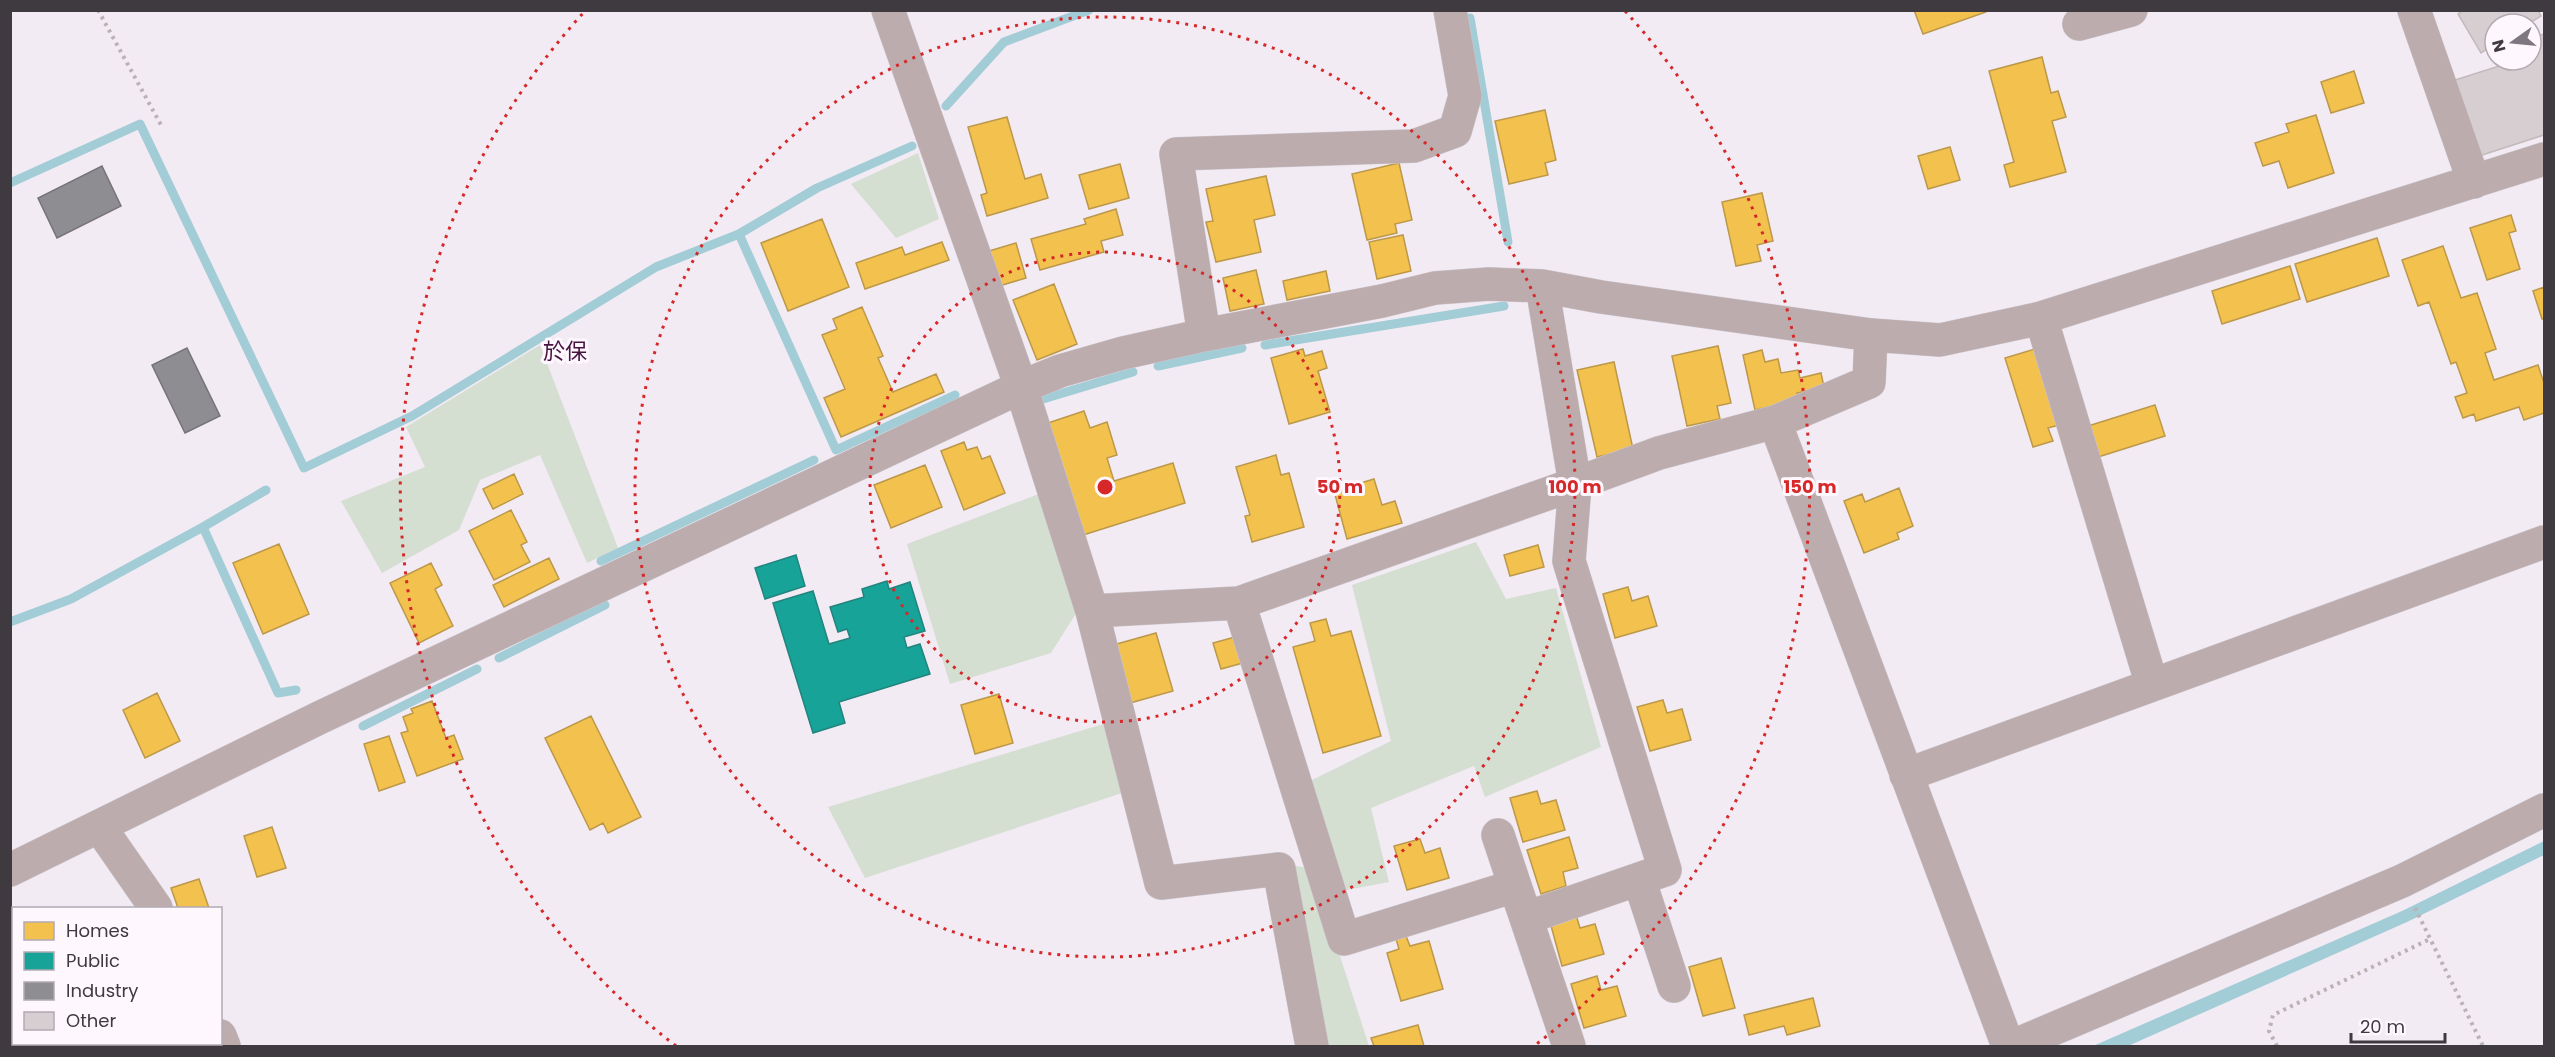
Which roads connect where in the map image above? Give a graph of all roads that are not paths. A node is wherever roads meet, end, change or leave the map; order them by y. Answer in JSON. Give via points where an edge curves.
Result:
{"nodes":[{"id":1,"x":888,"y":10,"type":"edge"},
{"id":2,"x":1450,"y":10,"type":"edge"},
{"id":3,"x":2131,"y":10,"type":"edge"},
{"id":4,"x":2414,"y":10,"type":"edge"},
{"id":5,"x":2079,"y":24,"type":"dead end"},
{"id":6,"x":2544,"y":159,"type":"edge"},
{"id":7,"x":2474,"y":182,"type":"junction"},
{"id":8,"x":1542,"y":286,"type":"junction"},
{"id":9,"x":2041,"y":318,"type":"junction"},
{"id":10,"x":1204,"y":335,"type":"junction"},
{"id":11,"x":1871,"y":335,"type":"junction"},
{"id":12,"x":1021,"y":387,"type":"junction"},
{"id":13,"x":1775,"y":422,"type":"junction"},
{"id":14,"x":1575,"y":484,"type":"junction"},
{"id":15,"x":2544,"y":542,"type":"edge"},
{"id":16,"x":1239,"y":603,"type":"junction"},
{"id":17,"x":1092,"y":611,"type":"junction"},
{"id":18,"x":2152,"y":686,"type":"junction"},
{"id":19,"x":1906,"y":775,"type":"junction"},
{"id":20,"x":2544,"y":810,"type":"edge"},
{"id":21,"x":99,"y":826,"type":"junction"},
{"id":22,"x":1498,"y":835,"type":"dead end"},
{"id":23,"x":10,"y":870,"type":"edge"},
{"id":24,"x":1639,"y":879,"type":"junction"},
{"id":25,"x":1515,"y":886,"type":"junction"},
{"id":26,"x":155,"y":907,"type":"edge"},
{"id":27,"x":1526,"y":918,"type":"junction"},
{"id":28,"x":1674,"y":986,"type":"dead end"},
{"id":29,"x":1312,"y":1047,"type":"edge"},
{"id":30,"x":1569,"y":1047,"type":"edge"},
{"id":31,"x":2008,"y":1047,"type":"edge"},
{"id":32,"x":2013,"y":1047,"type":"edge"}],
"edges":[{"from":1,"to":12,"type":"street"},
{"from":2,"to":10,"type":"street","via":[[1466,96],[1455,131],[1414,146],[1176,154]]},
{"from":3,"to":5,"type":"street"},
{"from":4,"to":7,"type":"street"},
{"from":6,"to":7,"type":"street"},
{"from":7,"to":9,"type":"street"},
{"from":8,"to":10,"type":"street","via":[[1435,288]]},
{"from":8,"to":11,"type":"street"},
{"from":8,"to":14,"type":"street"},
{"from":9,"to":11,"type":"street","via":[[1940,340]]},
{"from":9,"to":18,"type":"street"},
{"from":10,"to":12,"type":"street","via":[[1123,353]]},
{"from":11,"to":13,"type":"street","via":[[1869,382]]},
{"from":12,"to":17,"type":"street"},
{"from":12,"to":21,"type":"street","via":[[341,707]]},
{"from":13,"to":14,"type":"street","via":[[1659,453]]},
{"from":13,"to":19,"type":"street"},
{"from":14,"to":16,"type":"street"},
{"from":14,"to":24,"type":"street","via":[[1569,561],[1665,870]]},
{"from":15,"to":18,"type":"street"},
{"from":16,"to":17,"type":"street"},
{"from":16,"to":25,"type":"street","via":[[1344,939]]},
{"from":17,"to":29,"type":"street","via":[[1161,883],[1279,869]]},
{"from":18,"to":19,"type":"street"},
{"from":19,"to":31,"type":"street"},
{"from":20,"to":32,"type":"street","via":[[2402,881]]},
{"from":21,"to":23,"type":"street"},
{"from":21,"to":26,"type":"street"},
{"from":22,"to":25,"type":"street"},
{"from":24,"to":27,"type":"street"},
{"from":24,"to":28,"type":"street"},
{"from":25,"to":27,"type":"street"},
{"from":27,"to":30,"type":"street"}]}
